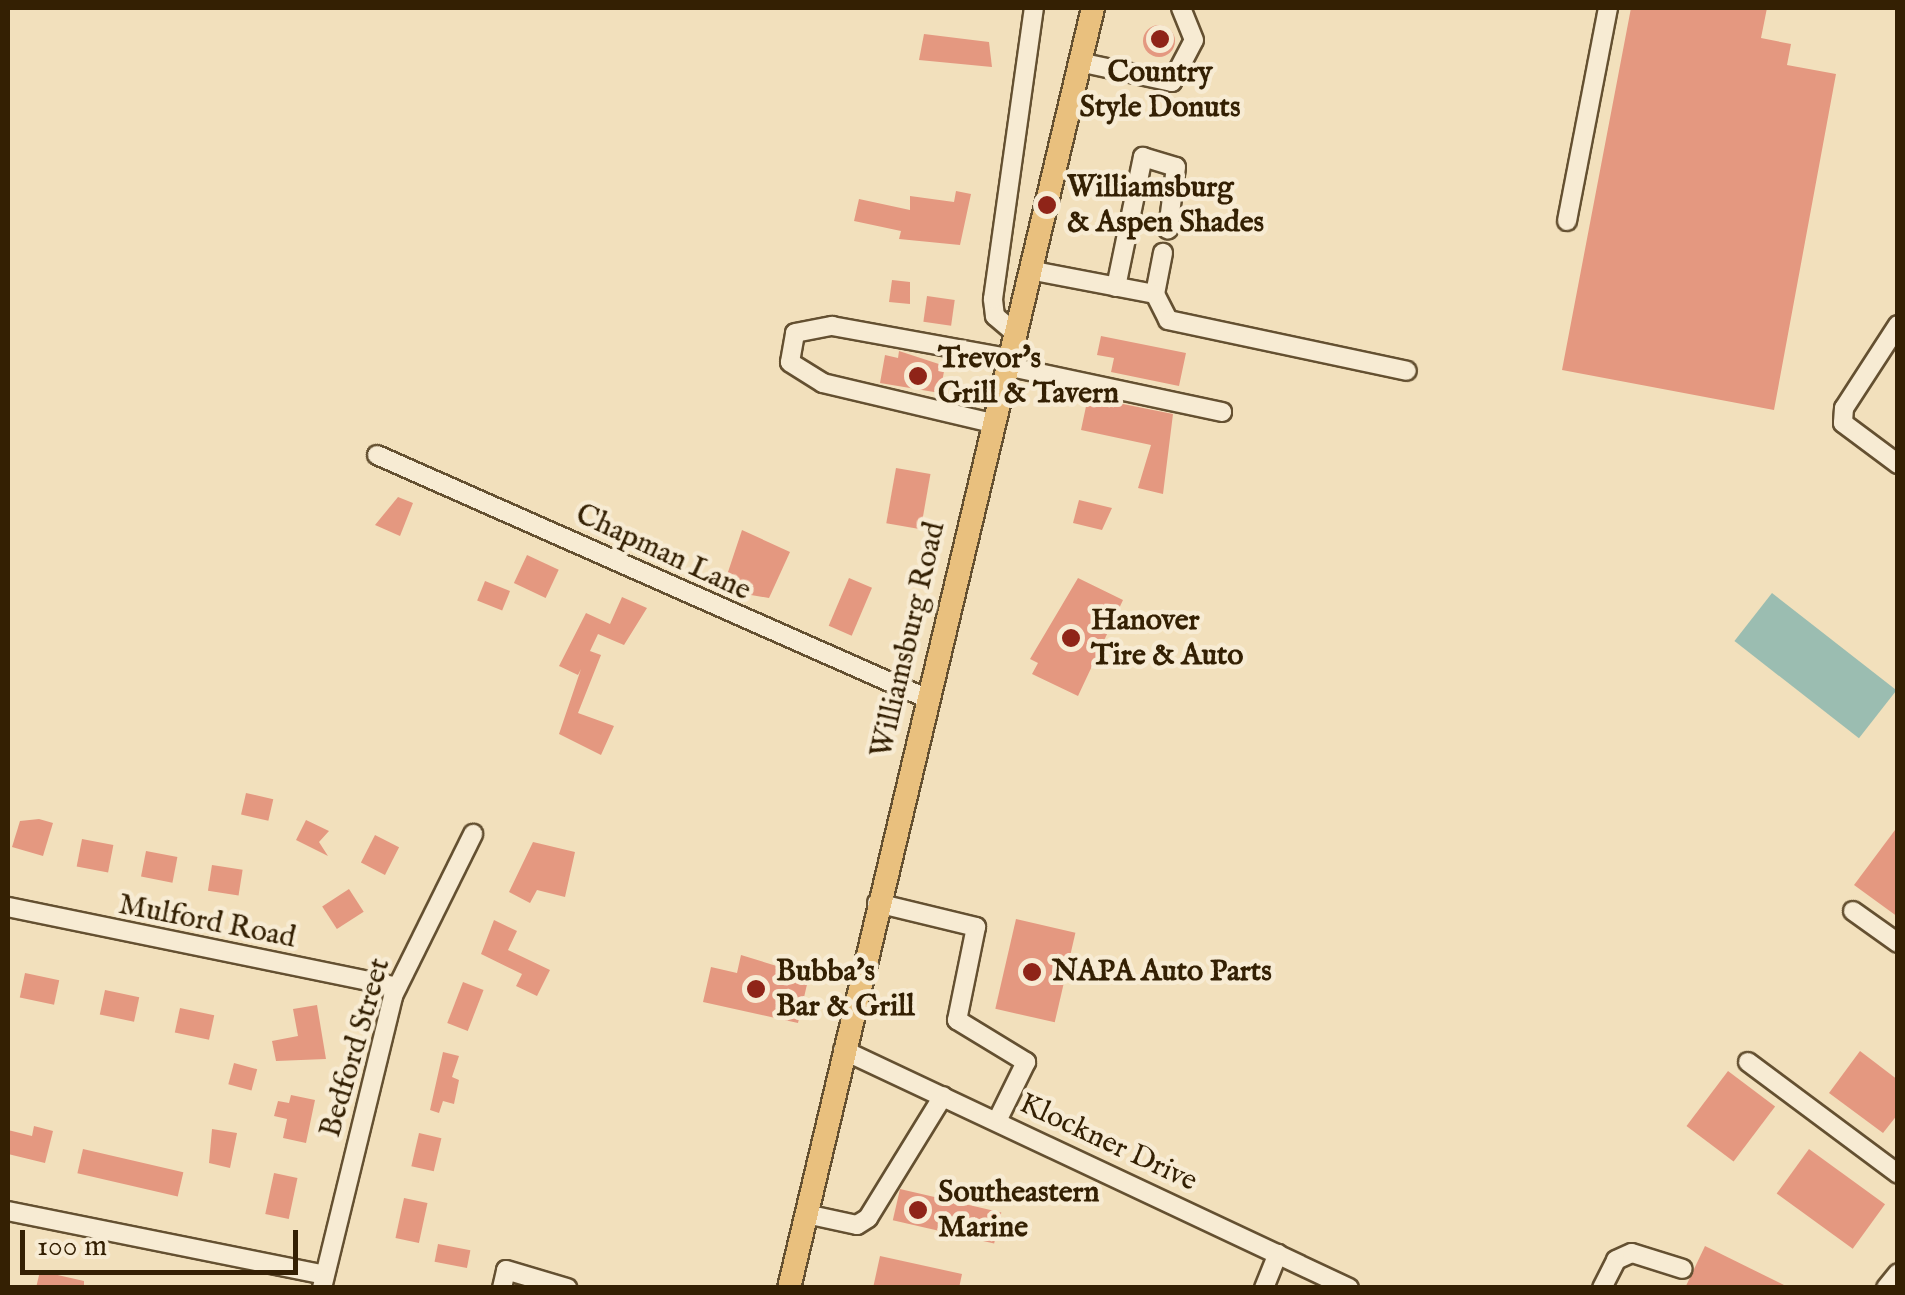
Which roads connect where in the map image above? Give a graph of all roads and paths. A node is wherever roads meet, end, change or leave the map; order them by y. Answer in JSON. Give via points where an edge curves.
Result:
{"nodes":[{"id":1,"x":1034,"y":8,"type":"edge"},
{"id":2,"x":1092,"y":8,"type":"edge"},
{"id":3,"x":1181,"y":8,"type":"edge"},
{"id":4,"x":1608,"y":8,"type":"edge"},
{"id":5,"x":1079,"y":62,"type":"junction"},
{"id":6,"x":1566,"y":221,"type":"dead end"},
{"id":7,"x":1168,"y":229,"type":"dead end"},
{"id":8,"x":1162,"y":254,"type":"dead end"},
{"id":9,"x":1029,"y":270,"type":"junction"},
{"id":10,"x":1116,"y":287,"type":"junction"},
{"id":11,"x":1155,"y":294,"type":"junction"},
{"id":12,"x":1898,"y":325,"type":"edge"},
{"id":13,"x":1014,"y":332,"type":"junction"},
{"id":14,"x":1007,"y":362,"type":"junction"},
{"id":15,"x":1407,"y":371,"type":"dead end"},
{"id":16,"x":1222,"y":412,"type":"dead end"},
{"id":17,"x":992,"y":422,"type":"junction"},
{"id":18,"x":377,"y":455,"type":"dead end"},
{"id":19,"x":1898,"y":464,"type":"edge"},
{"id":20,"x":926,"y":698,"type":"junction"},
{"id":21,"x":473,"y":834,"type":"dead end"},
{"id":22,"x":877,"y":903,"type":"junction"},
{"id":23,"x":8,"y":908,"type":"edge"},
{"id":24,"x":1853,"y":911,"type":"dead end"},
{"id":25,"x":1898,"y":943,"type":"edge"},
{"id":26,"x":397,"y":987,"type":"junction"},
{"id":27,"x":843,"y":1050,"type":"junction"},
{"id":28,"x":1748,"y":1062,"type":"dead end"},
{"id":29,"x":943,"y":1096,"type":"junction"},
{"id":30,"x":997,"y":1121,"type":"junction"},
{"id":31,"x":1898,"y":1174,"type":"edge"},
{"id":32,"x":8,"y":1211,"type":"edge"},
{"id":33,"x":806,"y":1214,"type":"junction"},
{"id":34,"x":1278,"y":1254,"type":"junction"},
{"id":35,"x":1683,"y":1270,"type":"dead end"},
{"id":36,"x":1898,"y":1272,"type":"edge"},
{"id":37,"x":323,"y":1281,"type":"edge"},
{"id":38,"x":502,"y":1288,"type":"edge"},
{"id":39,"x":568,"y":1288,"type":"edge"},
{"id":40,"x":789,"y":1288,"type":"edge"},
{"id":41,"x":1264,"y":1288,"type":"edge"},
{"id":42,"x":1349,"y":1288,"type":"edge"},
{"id":43,"x":1602,"y":1288,"type":"edge"},
{"id":44,"x":1886,"y":1288,"type":"edge"}],
"edges":[{"from":1,"to":13,"type":"street","via":[[993,299],[995,316]]},
{"from":2,"to":5,"type":"main road","name":"Williamsburg Road"},
{"from":3,"to":5,"type":"street","via":[[1194,40],[1172,82]]},
{"from":4,"to":6,"type":"street"},
{"from":5,"to":9,"type":"main road","name":"Williamsburg Road"},
{"from":7,"to":10,"type":"street","via":[[1176,167],[1143,156]]},
{"from":8,"to":11,"type":"street"},
{"from":9,"to":10,"type":"street"},
{"from":9,"to":13,"type":"main road","name":"Williamsburg Road"},
{"from":10,"to":11,"type":"street"},
{"from":11,"to":15,"type":"street","via":[[1168,320]]},
{"from":12,"to":19,"type":"street","via":[[1844,408],[1843,423]]},
{"from":13,"to":14,"type":"main road","name":"Williamsburg Road"},
{"from":14,"to":16,"type":"street"},
{"from":14,"to":17,"type":"main road","name":"Williamsburg Road"},
{"from":14,"to":17,"type":"street","via":[[832,326],[795,333],[790,362],[822,383]]},
{"from":17,"to":20,"type":"main road","name":"Williamsburg Road"},
{"from":18,"to":20,"type":"street","name":"Chapman Lane"},
{"from":20,"to":22,"type":"main road","name":"Williamsburg Road"},
{"from":21,"to":26,"type":"street","name":"Bedford Street"},
{"from":22,"to":27,"type":"main road","name":"Williamsburg Road"},
{"from":22,"to":30,"type":"street","via":[[976,927],[957,1020],[1026,1062]]},
{"from":23,"to":26,"type":"street","name":"Mulford Road"},
{"from":24,"to":25,"type":"street"},
{"from":26,"to":37,"type":"street","name":"Bedford Street"},
{"from":27,"to":29,"type":"street","name":"Klockner Drive"},
{"from":27,"to":33,"type":"main road","name":"Williamsburg Road"},
{"from":28,"to":31,"type":"street"},
{"from":29,"to":30,"type":"street","name":"Klockner Drive"},
{"from":29,"to":33,"type":"street","via":[[882,1184],[868,1218],[857,1224]]},
{"from":30,"to":34,"type":"street","name":"Klockner Drive"},
{"from":32,"to":37,"type":"street"},
{"from":33,"to":40,"type":"main road","name":"Williamsburg Road"},
{"from":34,"to":41,"type":"street"},
{"from":34,"to":42,"type":"street","name":"Klockner Drive"},
{"from":35,"to":43,"type":"street","via":[[1632,1253],[1616,1260]]},
{"from":36,"to":44,"type":"street"},
{"from":38,"to":39,"type":"street","via":[[506,1270]]}]}
